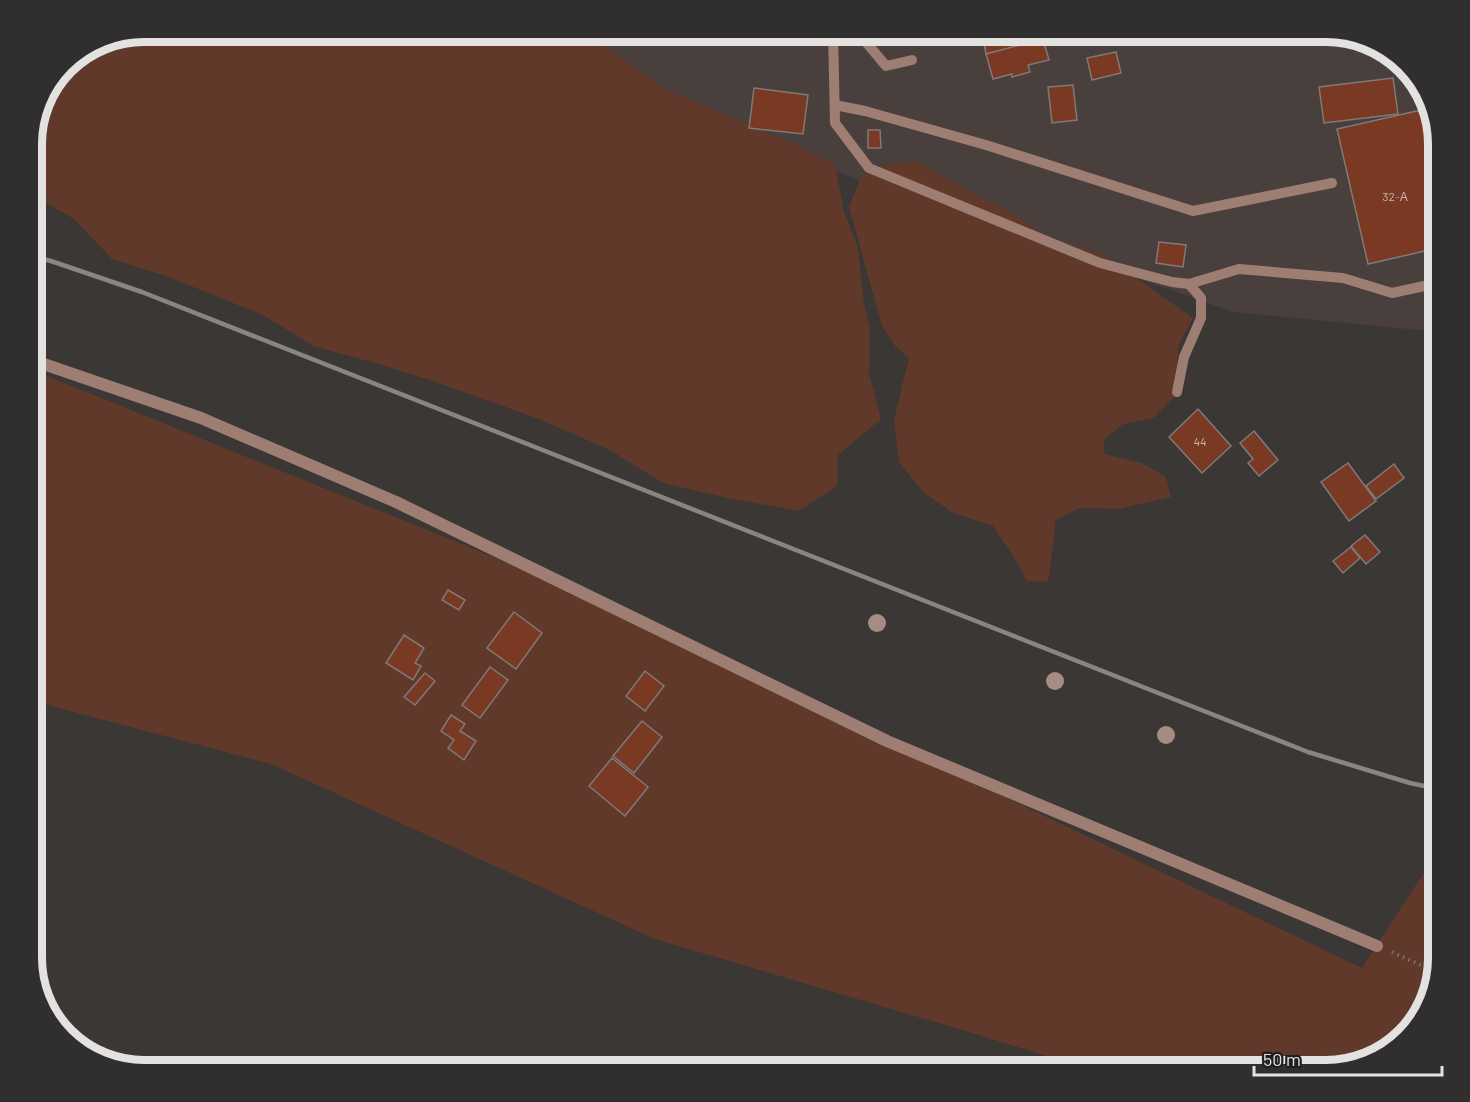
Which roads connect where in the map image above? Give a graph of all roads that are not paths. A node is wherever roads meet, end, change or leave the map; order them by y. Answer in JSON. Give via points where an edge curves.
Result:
{"nodes":[{"id":1,"x":833,"y":42,"type":"edge"},
{"id":2,"x":866,"y":42,"type":"edge"},
{"id":3,"x":912,"y":60,"type":"dead end"},
{"id":4,"x":835,"y":105,"type":"junction"},
{"id":5,"x":1332,"y":183,"type":"dead end"},
{"id":6,"x":1190,"y":284,"type":"junction"},
{"id":7,"x":1428,"y":285,"type":"edge"},
{"id":8,"x":42,"y":363,"type":"edge"},
{"id":9,"x":1177,"y":392,"type":"dead end"},
{"id":10,"x":1377,"y":946,"type":"road end"}],
"edges":[{"from":1,"to":4,"type":"lane"},
{"from":2,"to":3,"type":"lane","via":[[886,66]]},
{"from":4,"to":5,"type":"lane","via":[[986,145],[1193,211]]},
{"from":4,"to":6,"type":"lane","via":[[835,123],[869,168],[1100,263]]},
{"from":6,"to":7,"type":"lane","via":[[1239,269],[1343,278],[1392,293]]},
{"from":6,"to":9,"type":"lane","via":[[1201,298],[1201,318],[1184,357]]},
{"from":8,"to":10,"type":"street","via":[[201,418],[385,497],[887,741]]}]}
